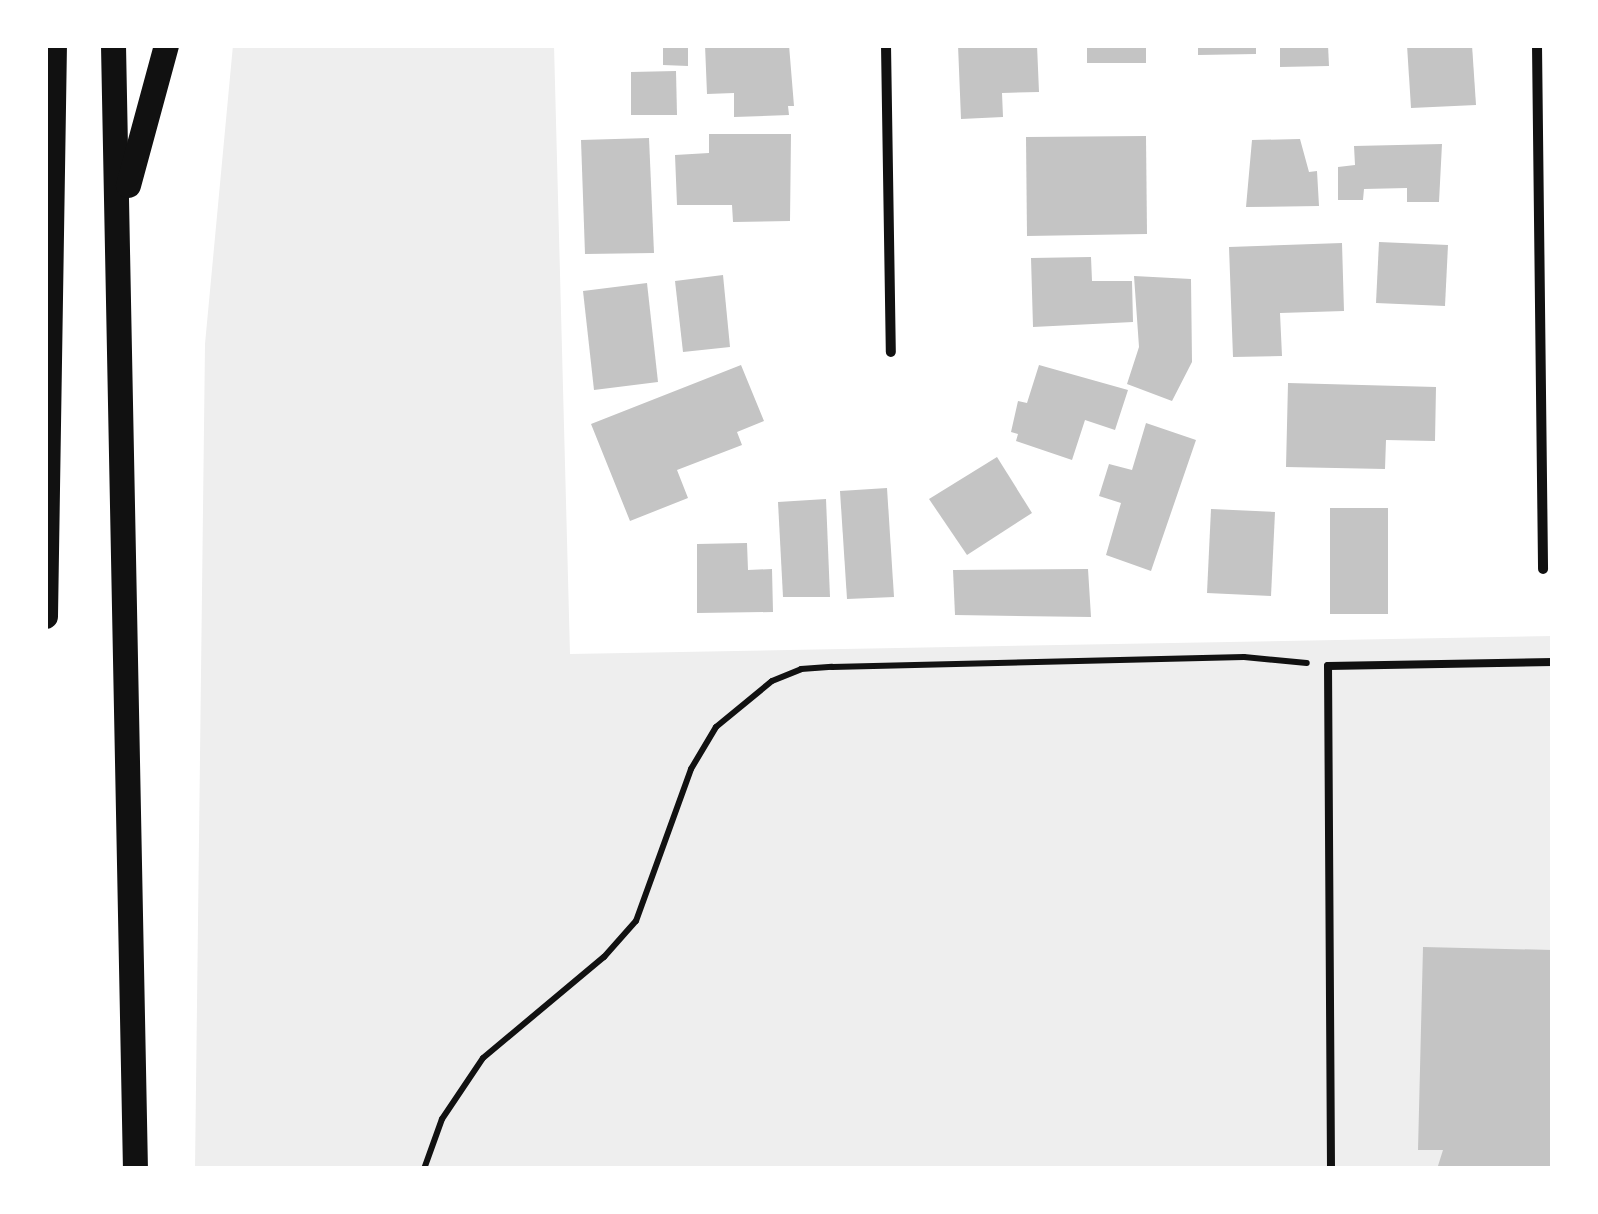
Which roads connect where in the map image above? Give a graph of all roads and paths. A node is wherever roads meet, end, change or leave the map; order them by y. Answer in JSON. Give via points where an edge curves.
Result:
{"nodes":[{"id":1,"x":54,"y":45,"type":"edge"},
{"id":2,"x":113,"y":45,"type":"edge"},
{"id":3,"x":166,"y":45,"type":"edge"},
{"id":4,"x":886,"y":45,"type":"edge"},
{"id":5,"x":1536,"y":45,"type":"edge"},
{"id":6,"x":121,"y":216,"type":"junction"},
{"id":7,"x":891,"y":352,"type":"dead end"},
{"id":8,"x":1544,"y":569,"type":"dead end"},
{"id":9,"x":45,"y":616,"type":"edge"},
{"id":10,"x":1553,"y":662,"type":"edge"},
{"id":11,"x":1328,"y":666,"type":"junction"},
{"id":12,"x":136,"y":1169,"type":"edge"},
{"id":13,"x":424,"y":1169,"type":"edge"},
{"id":14,"x":1331,"y":1169,"type":"edge"}],
"edges":[{"from":1,"to":9,"type":"main road"},
{"from":2,"to":6,"type":"main road"},
{"from":3,"to":6,"type":"main road"},
{"from":4,"to":7,"type":"street"},
{"from":5,"to":8,"type":"street"},
{"from":6,"to":12,"type":"main road"},
{"from":10,"to":11,"type":"lane"},
{"from":11,"to":13,"type":"path","via":[[1244,657],[832,667],[800,669],[772,681],[716,727],[691,769],[636,921],[604,957],[483,1058],[442,1119]]},
{"from":11,"to":14,"type":"lane"}]}
